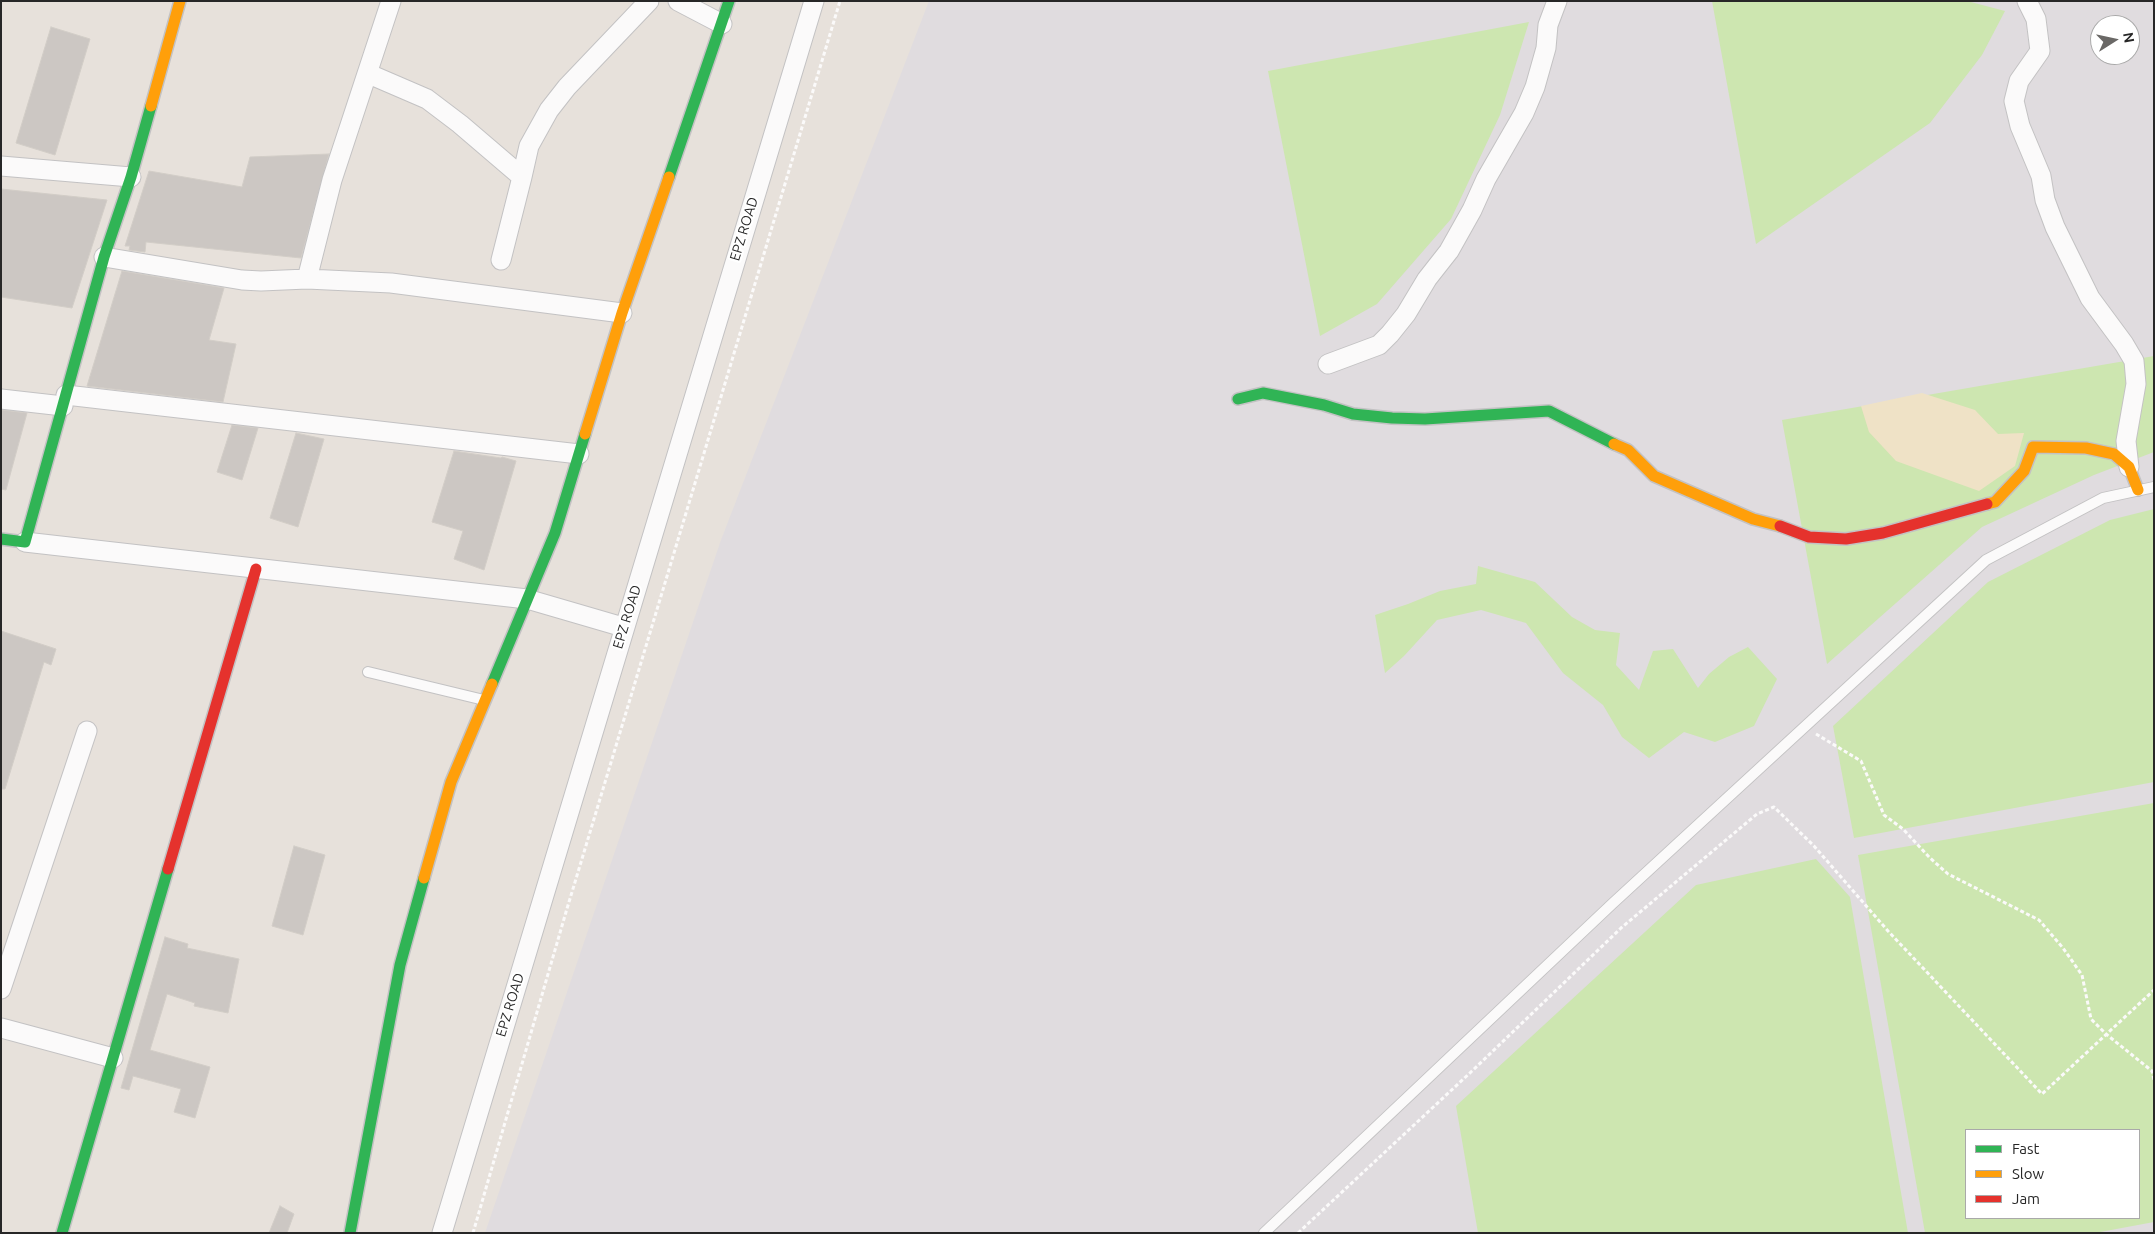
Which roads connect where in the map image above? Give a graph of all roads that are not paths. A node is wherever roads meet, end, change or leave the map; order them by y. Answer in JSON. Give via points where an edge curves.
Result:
{"nodes":[{"id":1,"x":180,"y":1,"type":"edge"},
{"id":2,"x":391,"y":1,"type":"edge"},
{"id":3,"x":650,"y":1,"type":"edge"},
{"id":4,"x":678,"y":1,"type":"edge"},
{"id":5,"x":729,"y":1,"type":"edge"},
{"id":6,"x":814,"y":1,"type":"edge"},
{"id":7,"x":1557,"y":1,"type":"edge"},
{"id":8,"x":2028,"y":1,"type":"edge"},
{"id":9,"x":722,"y":24,"type":"junction"},
{"id":10,"x":368,"y":74,"type":"junction"},
{"id":11,"x":1,"y":166,"type":"edge"},
{"id":12,"x":132,"y":177,"type":"junction"},
{"id":13,"x":522,"y":177,"type":"junction"},
{"id":14,"x":104,"y":257,"type":"junction"},
{"id":15,"x":501,"y":260,"type":"dead end"},
{"id":16,"x":308,"y":279,"type":"junction"},
{"id":17,"x":622,"y":313,"type":"junction"},
{"id":18,"x":1328,"y":364,"type":"dead end"},
{"id":19,"x":1,"y":398,"type":"edge"},
{"id":20,"x":65,"y":400,"type":"junction"},
{"id":21,"x":1238,"y":400,"type":"dead end"},
{"id":22,"x":579,"y":454,"type":"junction"},
{"id":23,"x":2129,"y":467,"type":"junction"},
{"id":24,"x":2154,"y":487,"type":"edge"},
{"id":25,"x":2138,"y":490,"type":"junction"},
{"id":26,"x":1,"y":539,"type":"edge"},
{"id":27,"x":25,"y":542,"type":"junction"},
{"id":28,"x":256,"y":569,"type":"junction"},
{"id":29,"x":527,"y":599,"type":"junction"},
{"id":30,"x":623,"y":627,"type":"junction"},
{"id":31,"x":368,"y":672,"type":"dead end"},
{"id":32,"x":485,"y":700,"type":"junction"},
{"id":33,"x":87,"y":731,"type":"dead end"},
{"id":34,"x":1,"y":990,"type":"edge"},
{"id":35,"x":1,"y":1028,"type":"edge"},
{"id":36,"x":113,"y":1058,"type":"junction"},
{"id":37,"x":62,"y":1233,"type":"edge"},
{"id":38,"x":350,"y":1233,"type":"edge"},
{"id":39,"x":442,"y":1233,"type":"edge"},
{"id":40,"x":1264,"y":1233,"type":"edge"}],
"edges":[{"from":1,"to":12,"type":"street"},
{"from":2,"to":10,"type":"street"},
{"from":3,"to":13,"type":"street","via":[[566,87],[549,110],[529,146]]},
{"from":4,"to":9,"type":"street"},
{"from":5,"to":9,"type":"street"},
{"from":6,"to":30,"type":"street","name":"EPZ ROAD"},
{"from":7,"to":18,"type":"street","via":[[1548,25],[1546,48],[1535,87],[1524,113],[1448,251],[1406,314],[1379,345]]},
{"from":8,"to":23,"type":"street","via":[[2036,19],[2040,51],[2019,81],[2014,101],[2020,126],[2041,176],[2055,228],[2090,298],[2134,361],[2136,384],[2126,441]]},
{"from":9,"to":17,"type":"street"},
{"from":10,"to":13,"type":"street","via":[[427,99]]},
{"from":10,"to":16,"type":"street","via":[[332,180]]},
{"from":11,"to":12,"type":"street"},
{"from":12,"to":14,"type":"street"},
{"from":13,"to":15,"type":"street"},
{"from":14,"to":16,"type":"street","via":[[242,280]]},
{"from":14,"to":20,"type":"street"},
{"from":16,"to":17,"type":"street","via":[[390,283]]},
{"from":17,"to":22,"type":"street"},
{"from":19,"to":20,"type":"street"},
{"from":20,"to":22,"type":"street"},
{"from":20,"to":27,"type":"street"},
{"from":21,"to":23,"type":"street","via":[[1263,393],[1353,414],[1392,418],[1549,411],[1628,450],[1654,476],[1753,519],[1810,537],[1846,539],[1883,532],[1995,502],[2024,471],[2034,447],[2058,446],[2114,454]]},
{"from":22,"to":29,"type":"street","via":[[555,533]]},
{"from":23,"to":25,"type":"street"},
{"from":24,"to":25,"type":"lane"},
{"from":25,"to":40,"type":"lane","via":[[2103,498],[1986,560],[1605,911]]},
{"from":26,"to":27,"type":"street"},
{"from":27,"to":28,"type":"street"},
{"from":28,"to":29,"type":"street"},
{"from":28,"to":36,"type":"street"},
{"from":29,"to":30,"type":"street"},
{"from":29,"to":32,"type":"street"},
{"from":30,"to":39,"type":"street","name":"EPZ ROAD"},
{"from":31,"to":32,"type":"lane"},
{"from":32,"to":38,"type":"street","via":[[451,782],[400,965]]},
{"from":33,"to":34,"type":"street"},
{"from":35,"to":36,"type":"street"},
{"from":36,"to":37,"type":"street"}]}
